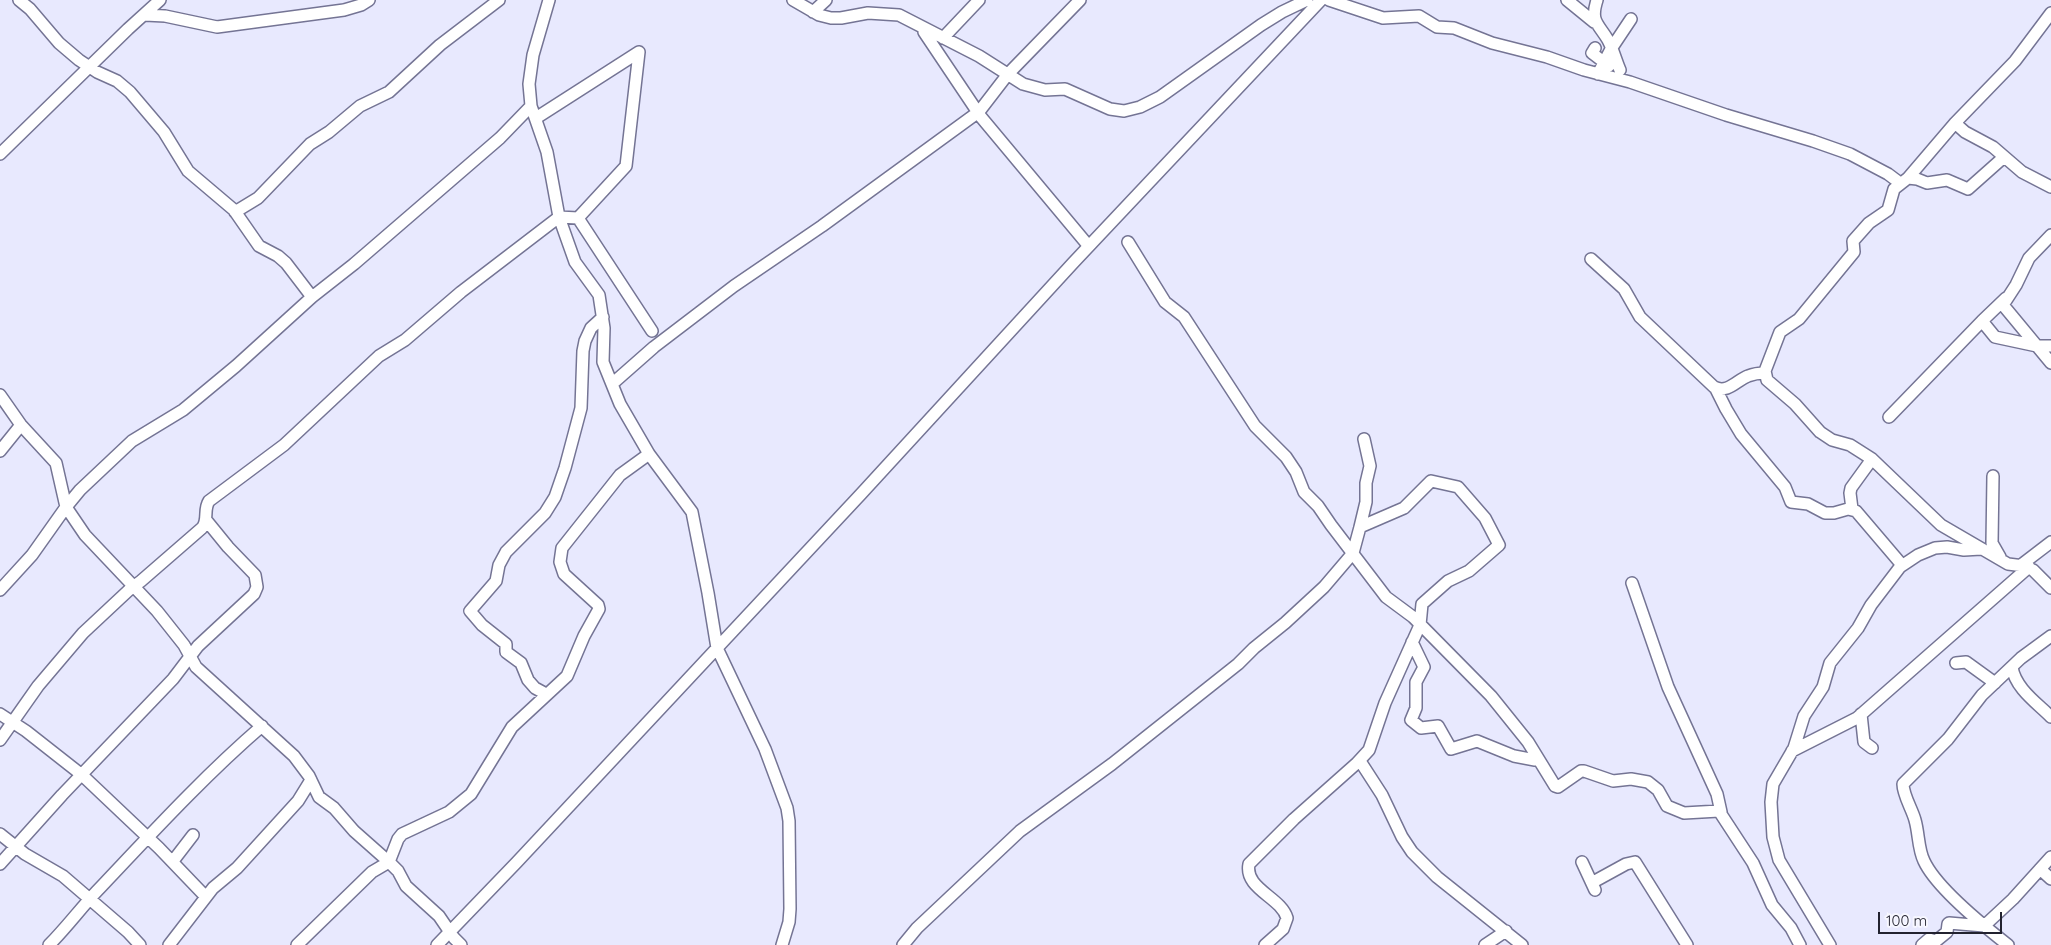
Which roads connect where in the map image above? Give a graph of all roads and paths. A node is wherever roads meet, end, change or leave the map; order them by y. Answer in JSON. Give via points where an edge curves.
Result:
{"nodes":[{"id":1,"x":18,"y":0,"type":"edge"},
{"id":2,"x":160,"y":0,"type":"edge"},
{"id":3,"x":369,"y":0,"type":"edge"},
{"id":4,"x":500,"y":0,"type":"edge"},
{"id":5,"x":549,"y":0,"type":"edge"},
{"id":6,"x":793,"y":0,"type":"edge"},
{"id":7,"x":826,"y":0,"type":"edge"},
{"id":8,"x":979,"y":0,"type":"edge"},
{"id":9,"x":1080,"y":0,"type":"edge"},
{"id":10,"x":1307,"y":0,"type":"edge"},
{"id":11,"x":1321,"y":0,"type":"edge"},
{"id":12,"x":1329,"y":0,"type":"edge"},
{"id":13,"x":1567,"y":0,"type":"edge"},
{"id":14,"x":1597,"y":0,"type":"edge"},
{"id":15,"x":813,"y":12,"type":"junction"},
{"id":16,"x":2051,"y":13,"type":"edge"},
{"id":17,"x":145,"y":15,"type":"junction"},
{"id":18,"x":1631,"y":19,"type":"dead end"},
{"id":19,"x":1594,"y":22,"type":"junction"},
{"id":20,"x":924,"y":32,"type":"dead end"},
{"id":21,"x":943,"y":38,"type":"junction"},
{"id":22,"x":1611,"y":49,"type":"junction"},
{"id":23,"x":1604,"y":61,"type":"junction"},
{"id":24,"x":89,"y":67,"type":"junction"},
{"id":25,"x":1584,"y":70,"type":"junction"},
{"id":26,"x":1620,"y":70,"type":"junction"},
{"id":27,"x":1008,"y":74,"type":"junction"},
{"id":28,"x":1598,"y":74,"type":"junction"},
{"id":29,"x":1630,"y":82,"type":"junction"},
{"id":30,"x":531,"y":106,"type":"junction"},
{"id":31,"x":975,"y":114,"type":"junction"},
{"id":32,"x":536,"y":118,"type":"junction"},
{"id":33,"x":1955,"y":123,"type":"junction"},
{"id":34,"x":0,"y":154,"type":"edge"},
{"id":35,"x":2004,"y":157,"type":"junction"},
{"id":36,"x":1904,"y":181,"type":"junction"},
{"id":37,"x":2051,"y":187,"type":"edge"},
{"id":38,"x":235,"y":212,"type":"junction"},
{"id":39,"x":559,"y":217,"type":"junction"},
{"id":40,"x":578,"y":218,"type":"junction"},
{"id":41,"x":2051,"y":235,"type":"edge"},
{"id":42,"x":1128,"y":242,"type":"dead end"},
{"id":43,"x":1087,"y":244,"type":"dead end"},
{"id":44,"x":1591,"y":259,"type":"dead end"},
{"id":45,"x":312,"y":297,"type":"junction"},
{"id":46,"x":2006,"y":298,"type":"junction"},
{"id":47,"x":603,"y":317,"type":"junction"},
{"id":48,"x":1982,"y":320,"type":"junction"},
{"id":49,"x":652,"y":331,"type":"dead end"},
{"id":50,"x":2038,"y":346,"type":"junction"},
{"id":51,"x":2051,"y":346,"type":"edge"},
{"id":52,"x":2051,"y":363,"type":"edge"},
{"id":53,"x":1765,"y":372,"type":"junction"},
{"id":54,"x":612,"y":384,"type":"junction"},
{"id":55,"x":1716,"y":388,"type":"junction"},
{"id":56,"x":0,"y":395,"type":"edge"},
{"id":57,"x":1889,"y":417,"type":"dead end"},
{"id":58,"x":21,"y":425,"type":"junction"},
{"id":59,"x":1364,"y":439,"type":"dead end"},
{"id":60,"x":0,"y":451,"type":"edge"},
{"id":61,"x":649,"y":454,"type":"junction"},
{"id":62,"x":1872,"y":459,"type":"junction"},
{"id":63,"x":1993,"y":476,"type":"dead end"},
{"id":64,"x":66,"y":506,"type":"junction"},
{"id":65,"x":1852,"y":510,"type":"junction"},
{"id":66,"x":206,"y":520,"type":"junction"},
{"id":67,"x":1360,"y":527,"type":"junction"},
{"id":68,"x":2051,"y":542,"type":"edge"},
{"id":69,"x":1982,"y":549,"type":"junction"},
{"id":70,"x":1353,"y":553,"type":"junction"},
{"id":71,"x":2002,"y":561,"type":"junction"},
{"id":72,"x":1902,"y":565,"type":"junction"},
{"id":73,"x":2025,"y":566,"type":"junction"},
{"id":74,"x":1632,"y":583,"type":"dead end"},
{"id":75,"x":1,"y":587,"type":"edge"},
{"id":76,"x":134,"y":587,"type":"junction"},
{"id":77,"x":2051,"y":588,"type":"edge"},
{"id":78,"x":1420,"y":625,"type":"junction"},
{"id":79,"x":2051,"y":636,"type":"edge"},
{"id":80,"x":1412,"y":642,"type":"junction"},
{"id":81,"x":717,"y":648,"type":"junction"},
{"id":82,"x":190,"y":658,"type":"junction"},
{"id":83,"x":1956,"y":662,"type":"dead end"},
{"id":84,"x":2012,"y":667,"type":"junction"},
{"id":85,"x":1995,"y":683,"type":"junction"},
{"id":86,"x":546,"y":694,"type":"junction"},
{"id":87,"x":0,"y":714,"type":"edge"},
{"id":88,"x":1861,"y":714,"type":"junction"},
{"id":89,"x":2051,"y":717,"type":"edge"},
{"id":90,"x":13,"y":722,"type":"junction"},
{"id":91,"x":262,"y":726,"type":"junction"},
{"id":92,"x":0,"y":740,"type":"edge"},
{"id":93,"x":1872,"y":748,"type":"dead end"},
{"id":94,"x":1792,"y":752,"type":"junction"},
{"id":95,"x":1535,"y":760,"type":"dead end"},
{"id":96,"x":1360,"y":761,"type":"junction"},
{"id":97,"x":82,"y":775,"type":"junction"},
{"id":98,"x":311,"y":780,"type":"junction"},
{"id":99,"x":1721,"y":812,"type":"junction"},
{"id":100,"x":0,"y":834,"type":"edge"},
{"id":101,"x":193,"y":834,"type":"dead end"},
{"id":102,"x":148,"y":838,"type":"junction"},
{"id":103,"x":17,"y":847,"type":"junction"},
{"id":104,"x":2051,"y":857,"type":"edge"},
{"id":105,"x":173,"y":861,"type":"junction"},
{"id":106,"x":388,"y":862,"type":"junction"},
{"id":107,"x":1582,"y":862,"type":"dead end"},
{"id":108,"x":0,"y":864,"type":"edge"},
{"id":109,"x":2040,"y":868,"type":"junction"},
{"id":110,"x":2051,"y":879,"type":"edge"},
{"id":111,"x":206,"y":897,"type":"junction"},
{"id":112,"x":90,"y":898,"type":"junction"},
{"id":113,"x":1984,"y":926,"type":"junction"},
{"id":114,"x":450,"y":931,"type":"junction"},
{"id":115,"x":1506,"y":931,"type":"junction"},
{"id":116,"x":49,"y":945,"type":"edge"},
{"id":117,"x":140,"y":945,"type":"edge"},
{"id":118,"x":169,"y":945,"type":"edge"},
{"id":119,"x":296,"y":945,"type":"edge"},
{"id":120,"x":437,"y":945,"type":"edge"},
{"id":121,"x":461,"y":945,"type":"edge"},
{"id":122,"x":782,"y":945,"type":"edge"},
{"id":123,"x":903,"y":945,"type":"edge"},
{"id":124,"x":1265,"y":945,"type":"edge"},
{"id":125,"x":1485,"y":945,"type":"edge"},
{"id":126,"x":1522,"y":945,"type":"edge"},
{"id":127,"x":1687,"y":945,"type":"edge"},
{"id":128,"x":1800,"y":945,"type":"edge"},
{"id":129,"x":1830,"y":945,"type":"edge"},
{"id":130,"x":1922,"y":945,"type":"edge"},
{"id":131,"x":2008,"y":945,"type":"edge"}],
"edges":[{"from":1,"to":24,"type":"street","via":[[59,43]]},
{"from":2,"to":17,"type":"street"},
{"from":3,"to":17,"type":"street","via":[[343,10],[231,26],[209,26]]},
{"from":4,"to":38,"type":"street","via":[[440,45],[389,92],[360,106],[310,144],[252,202]]},
{"from":5,"to":30,"type":"street","via":[[533,55],[529,84]]},
{"from":6,"to":15,"type":"street"},
{"from":7,"to":15,"type":"street"},
{"from":8,"to":21,"type":"street"},
{"from":9,"to":27,"type":"street"},
{"from":10,"to":27,"type":"street","via":[[1260,25],[1160,97],[1124,111],[1110,109],[1064,89],[1045,90],[1029,86]]},
{"from":11,"to":81,"type":"street"},
{"from":12,"to":25,"type":"street","via":[[1383,18],[1421,16],[1437,26],[1454,28],[1492,43]]},
{"from":13,"to":19,"type":"street"},
{"from":14,"to":19,"type":"street"},
{"from":15,"to":21,"type":"street","via":[[837,18],[868,12],[899,15]]},
{"from":16,"to":33,"type":"street","via":[[2015,61]]},
{"from":17,"to":24,"type":"street"},
{"from":18,"to":22,"type":"street"},
{"from":19,"to":22,"type":"street"},
{"from":20,"to":31,"type":"street"},
{"from":21,"to":27,"type":"street"},
{"from":22,"to":23,"type":"street"},
{"from":22,"to":26,"type":"street"},
{"from":23,"to":25,"type":"street","via":[[1593,51],[1590,65]]},
{"from":23,"to":26,"type":"street"},
{"from":23,"to":28,"type":"street"},
{"from":24,"to":34,"type":"street"},
{"from":24,"to":38,"type":"street","via":[[118,81],[130,92],[164,132],[188,171]]},
{"from":25,"to":28,"type":"street"},
{"from":26,"to":29,"type":"street"},
{"from":27,"to":31,"type":"street"},
{"from":28,"to":29,"type":"street"},
{"from":29,"to":36,"type":"street","via":[[1850,154]]},
{"from":30,"to":32,"type":"street"},
{"from":30,"to":45,"type":"street","via":[[437,193]]},
{"from":31,"to":43,"type":"street"},
{"from":31,"to":54,"type":"street","via":[[734,286],[654,347]]},
{"from":32,"to":39,"type":"street","via":[[552,171]]},
{"from":32,"to":40,"type":"street","via":[[639,52],[626,166]]},
{"from":33,"to":35,"type":"street"},
{"from":33,"to":36,"type":"street"},
{"from":35,"to":36,"type":"street","via":[[1968,189],[1947,180],[1927,183],[1916,179]]},
{"from":35,"to":37,"type":"street","via":[[2022,172]]},
{"from":36,"to":53,"type":"street","via":[[1893,191],[1889,208],[1869,223],[1854,241],[1854,252],[1799,319],[1780,332]]},
{"from":38,"to":45,"type":"street","via":[[259,246],[286,263]]},
{"from":39,"to":40,"type":"street"},
{"from":39,"to":47,"type":"street","via":[[575,262],[600,295]]},
{"from":39,"to":66,"type":"street","via":[[461,292],[405,340],[379,356],[284,445],[209,501]]},
{"from":40,"to":49,"type":"street"},
{"from":41,"to":46,"type":"street","via":[[2029,258]]},
{"from":42,"to":70,"type":"street","via":[[1165,302],[1184,317],[1256,426],[1286,456],[1304,492]]},
{"from":44,"to":55,"type":"street","via":[[1624,289],[1640,317]]},
{"from":45,"to":64,"type":"street","via":[[183,410],[132,441]]},
{"from":46,"to":48,"type":"street"},
{"from":46,"to":50,"type":"street","via":[[2004,309]]},
{"from":47,"to":54,"type":"street","via":[[602,355]]},
{"from":47,"to":86,"type":"street","via":[[585,341],[581,408],[555,497],[545,513],[506,552],[496,581],[470,610],[482,625],[506,644],[506,652],[520,663],[532,685]]},
{"from":48,"to":50,"type":"street","via":[[1995,337]]},
{"from":48,"to":57,"type":"street"},
{"from":50,"to":51,"type":"street"},
{"from":50,"to":52,"type":"street"},
{"from":53,"to":55,"type":"street","via":[[1746,377],[1727,388]]},
{"from":53,"to":62,"type":"street","via":[[1769,383],[1795,404],[1820,432]]},
{"from":54,"to":61,"type":"street"},
{"from":55,"to":65,"type":"street","via":[[1741,434],[1785,487],[1792,502],[1808,504],[1825,513]]},
{"from":56,"to":58,"type":"street"},
{"from":58,"to":60,"type":"street"},
{"from":58,"to":64,"type":"street","via":[[56,463]]},
{"from":59,"to":67,"type":"street","via":[[1370,466]]},
{"from":61,"to":81,"type":"street","via":[[692,512]]},
{"from":61,"to":86,"type":"street","via":[[620,475],[562,548],[560,562],[564,574],[599,609],[570,672]]},
{"from":62,"to":65,"type":"street","via":[[1851,488]]},
{"from":62,"to":69,"type":"street","via":[[1941,525]]},
{"from":63,"to":71,"type":"street","via":[[1992,543]]},
{"from":64,"to":75,"type":"street","via":[[32,555]]},
{"from":64,"to":76,"type":"street","via":[[91,542]]},
{"from":65,"to":72,"type":"street"},
{"from":66,"to":76,"type":"street","via":[[200,531]]},
{"from":66,"to":82,"type":"street","via":[[255,575],[256,591],[198,646]]},
{"from":67,"to":70,"type":"street"},
{"from":67,"to":78,"type":"street","via":[[1404,508],[1431,481],[1458,488],[1485,518],[1499,545],[1422,604]]},
{"from":68,"to":73,"type":"street"},
{"from":69,"to":71,"type":"street"},
{"from":69,"to":72,"type":"street","via":[[1935,548]]},
{"from":70,"to":78,"type":"street","via":[[1386,597]]},
{"from":70,"to":123,"type":"street","via":[[1324,587],[1238,664],[1112,764],[1020,831]]},
{"from":71,"to":73,"type":"street"},
{"from":72,"to":94,"type":"street","via":[[1830,663],[1823,687],[1804,716]]},
{"from":73,"to":77,"type":"street","via":[[2037,572]]},
{"from":73,"to":88,"type":"street"},
{"from":74,"to":99,"type":"street","via":[[1668,687],[1717,794]]},
{"from":76,"to":82,"type":"street","via":[[184,645]]},
{"from":76,"to":90,"type":"street","via":[[66,651]]},
{"from":78,"to":80,"type":"street"},
{"from":78,"to":99,"type":"street","via":[[1492,696],[1528,742],[1555,786],[1584,771],[1613,781],[1648,782],[1658,790],[1667,806],[1684,814]]},
{"from":79,"to":84,"type":"street"},
{"from":80,"to":95,"type":"street","via":[[1424,668],[1416,682],[1416,708],[1412,720],[1421,728],[1438,726],[1451,749],[1477,742]]},
{"from":80,"to":96,"type":"street","via":[[1385,702],[1369,750]]},
{"from":81,"to":114,"type":"street"},
{"from":81,"to":122,"type":"street","via":[[765,749],[787,808],[790,909]]},
{"from":82,"to":91,"type":"street"},
{"from":82,"to":97,"type":"street"},
{"from":83,"to":85,"type":"street","via":[[1966,662]]},
{"from":84,"to":85,"type":"street"},
{"from":84,"to":89,"type":"street","via":[[2013,676],[2020,685]]},
{"from":85,"to":113,"type":"street","via":[[1948,739],[1907,778],[1903,787],[1915,822],[1921,854],[1929,871]]},
{"from":86,"to":106,"type":"street","via":[[509,731],[466,800],[402,834]]},
{"from":87,"to":90,"type":"street"},
{"from":88,"to":93,"type":"street","via":[[1864,742]]},
{"from":88,"to":94,"type":"street"},
{"from":90,"to":92,"type":"street"},
{"from":90,"to":97,"type":"street"},
{"from":91,"to":98,"type":"street","via":[[294,756]]},
{"from":91,"to":102,"type":"street"},
{"from":94,"to":129,"type":"street","via":[[1776,777],[1771,794],[1774,845],[1781,866]]},
{"from":96,"to":115,"type":"street","via":[[1412,852],[1437,877]]},
{"from":96,"to":124,"type":"street","via":[[1277,834],[1249,864],[1253,880],[1284,910],[1287,918],[1282,929]]},
{"from":97,"to":102,"type":"street"},
{"from":97,"to":103,"type":"street"},
{"from":98,"to":106,"type":"street","via":[[319,797]]},
{"from":98,"to":111,"type":"street","via":[[298,801]]},
{"from":99,"to":128,"type":"street","via":[[1753,863],[1772,905]]},
{"from":100,"to":103,"type":"street"},
{"from":101,"to":105,"type":"street"},
{"from":102,"to":105,"type":"street"},
{"from":102,"to":112,"type":"street"},
{"from":103,"to":108,"type":"street"},
{"from":103,"to":112,"type":"street","via":[[63,876]]},
{"from":104,"to":109,"type":"street"},
{"from":105,"to":111,"type":"street"},
{"from":106,"to":114,"type":"street","via":[[398,871],[406,886],[439,916]]},
{"from":106,"to":119,"type":"street","via":[[372,872]]},
{"from":107,"to":127,"type":"street","via":[[1595,890],[1595,881],[1635,862]]},
{"from":109,"to":110,"type":"street"},
{"from":109,"to":113,"type":"street"},
{"from":111,"to":118,"type":"street"},
{"from":112,"to":116,"type":"street"},
{"from":112,"to":117,"type":"street"},
{"from":113,"to":130,"type":"street","via":[[1950,923],[1942,937],[1936,941],[1929,939]]},
{"from":113,"to":131,"type":"street"},
{"from":114,"to":120,"type":"street"},
{"from":114,"to":121,"type":"street"},
{"from":115,"to":125,"type":"street"},
{"from":115,"to":126,"type":"street"}]}
